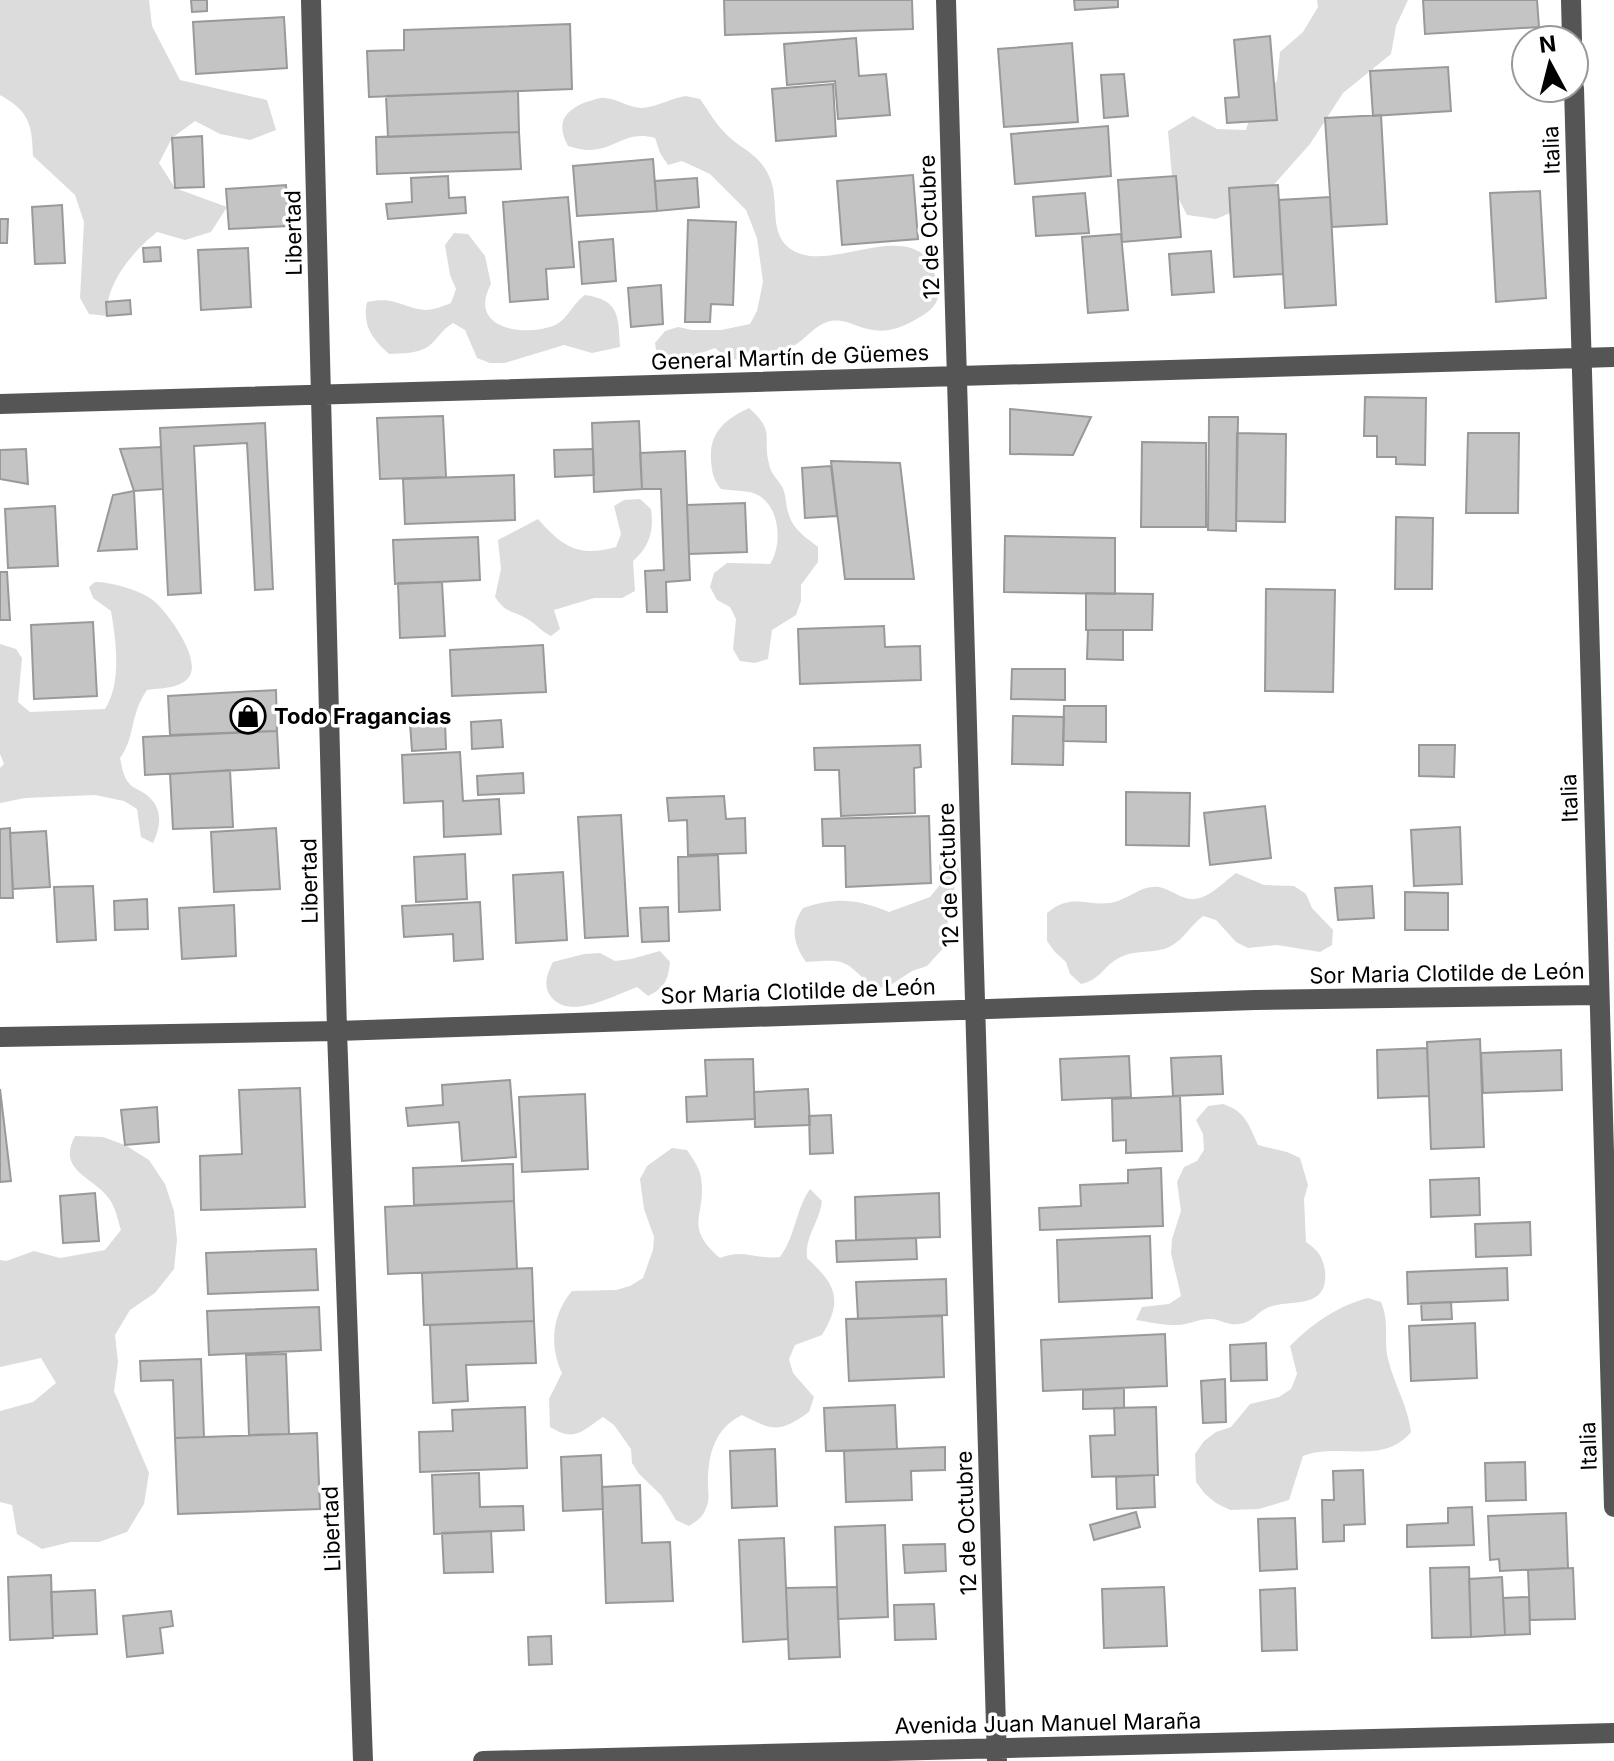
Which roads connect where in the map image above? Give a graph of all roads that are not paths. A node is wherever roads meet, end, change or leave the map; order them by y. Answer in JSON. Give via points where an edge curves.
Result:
{"nodes":[{"id":1,"x":311,"y":0,"type":"edge"},
{"id":2,"x":946,"y":0,"type":"edge"},
{"id":3,"x":1571,"y":0,"type":"edge"},
{"id":4,"x":1572,"y":24,"type":"edge"},
{"id":5,"x":1574,"y":104,"type":"edge"},
{"id":6,"x":1614,"y":357,"type":"edge"},
{"id":7,"x":1581,"y":358,"type":"junction"},
{"id":8,"x":957,"y":377,"type":"junction"},
{"id":9,"x":322,"y":395,"type":"junction"},
{"id":10,"x":0,"y":404,"type":"edge"},
{"id":11,"x":1598,"y":995,"type":"junction"},
{"id":12,"x":976,"y":1009,"type":"junction"},
{"id":13,"x":337,"y":1031,"type":"junction"},
{"id":14,"x":0,"y":1037,"type":"edge"},
{"id":15,"x":1614,"y":1507,"type":"edge"},
{"id":16,"x":1614,"y":1733,"type":"edge"},
{"id":17,"x":997,"y":1755,"type":"edge"},
{"id":18,"x":363,"y":1761,"type":"edge"},
{"id":19,"x":483,"y":1761,"type":"edge"}],
"edges":[{"from":1,"to":9,"type":"street","name":"Libertad"},
{"from":2,"to":8,"type":"street","name":"12 de Octubre"},
{"from":3,"to":4,"type":"street"},
{"from":5,"to":7,"type":"street","name":"Italia"},
{"from":6,"to":7,"type":"street","name":"General Martín de Güemes"},
{"from":7,"to":8,"type":"street","name":"General Martín de Güemes"},
{"from":7,"to":11,"type":"street","name":"Italia"},
{"from":8,"to":9,"type":"street","name":"General Martín de Güemes"},
{"from":8,"to":12,"type":"street","name":"12 de Octubre"},
{"from":9,"to":10,"type":"street","name":"General Martín de Güemes"},
{"from":9,"to":13,"type":"street","name":"Libertad"},
{"from":11,"to":12,"type":"street","name":"Sor Maria Clotilde de León"},
{"from":11,"to":15,"type":"street","name":"Italia"},
{"from":12,"to":13,"type":"street","name":"Sor Maria Clotilde de León"},
{"from":12,"to":17,"type":"street","name":"12 de Octubre"},
{"from":13,"to":14,"type":"street","name":"Sor Maria Clotilde de León"},
{"from":13,"to":18,"type":"street","name":"Libertad"},
{"from":16,"to":17,"type":"street","name":"Avenida Juan Manuel Maraña"},
{"from":17,"to":19,"type":"street","name":"Avenida Juan Manuel Maraña"}]}
